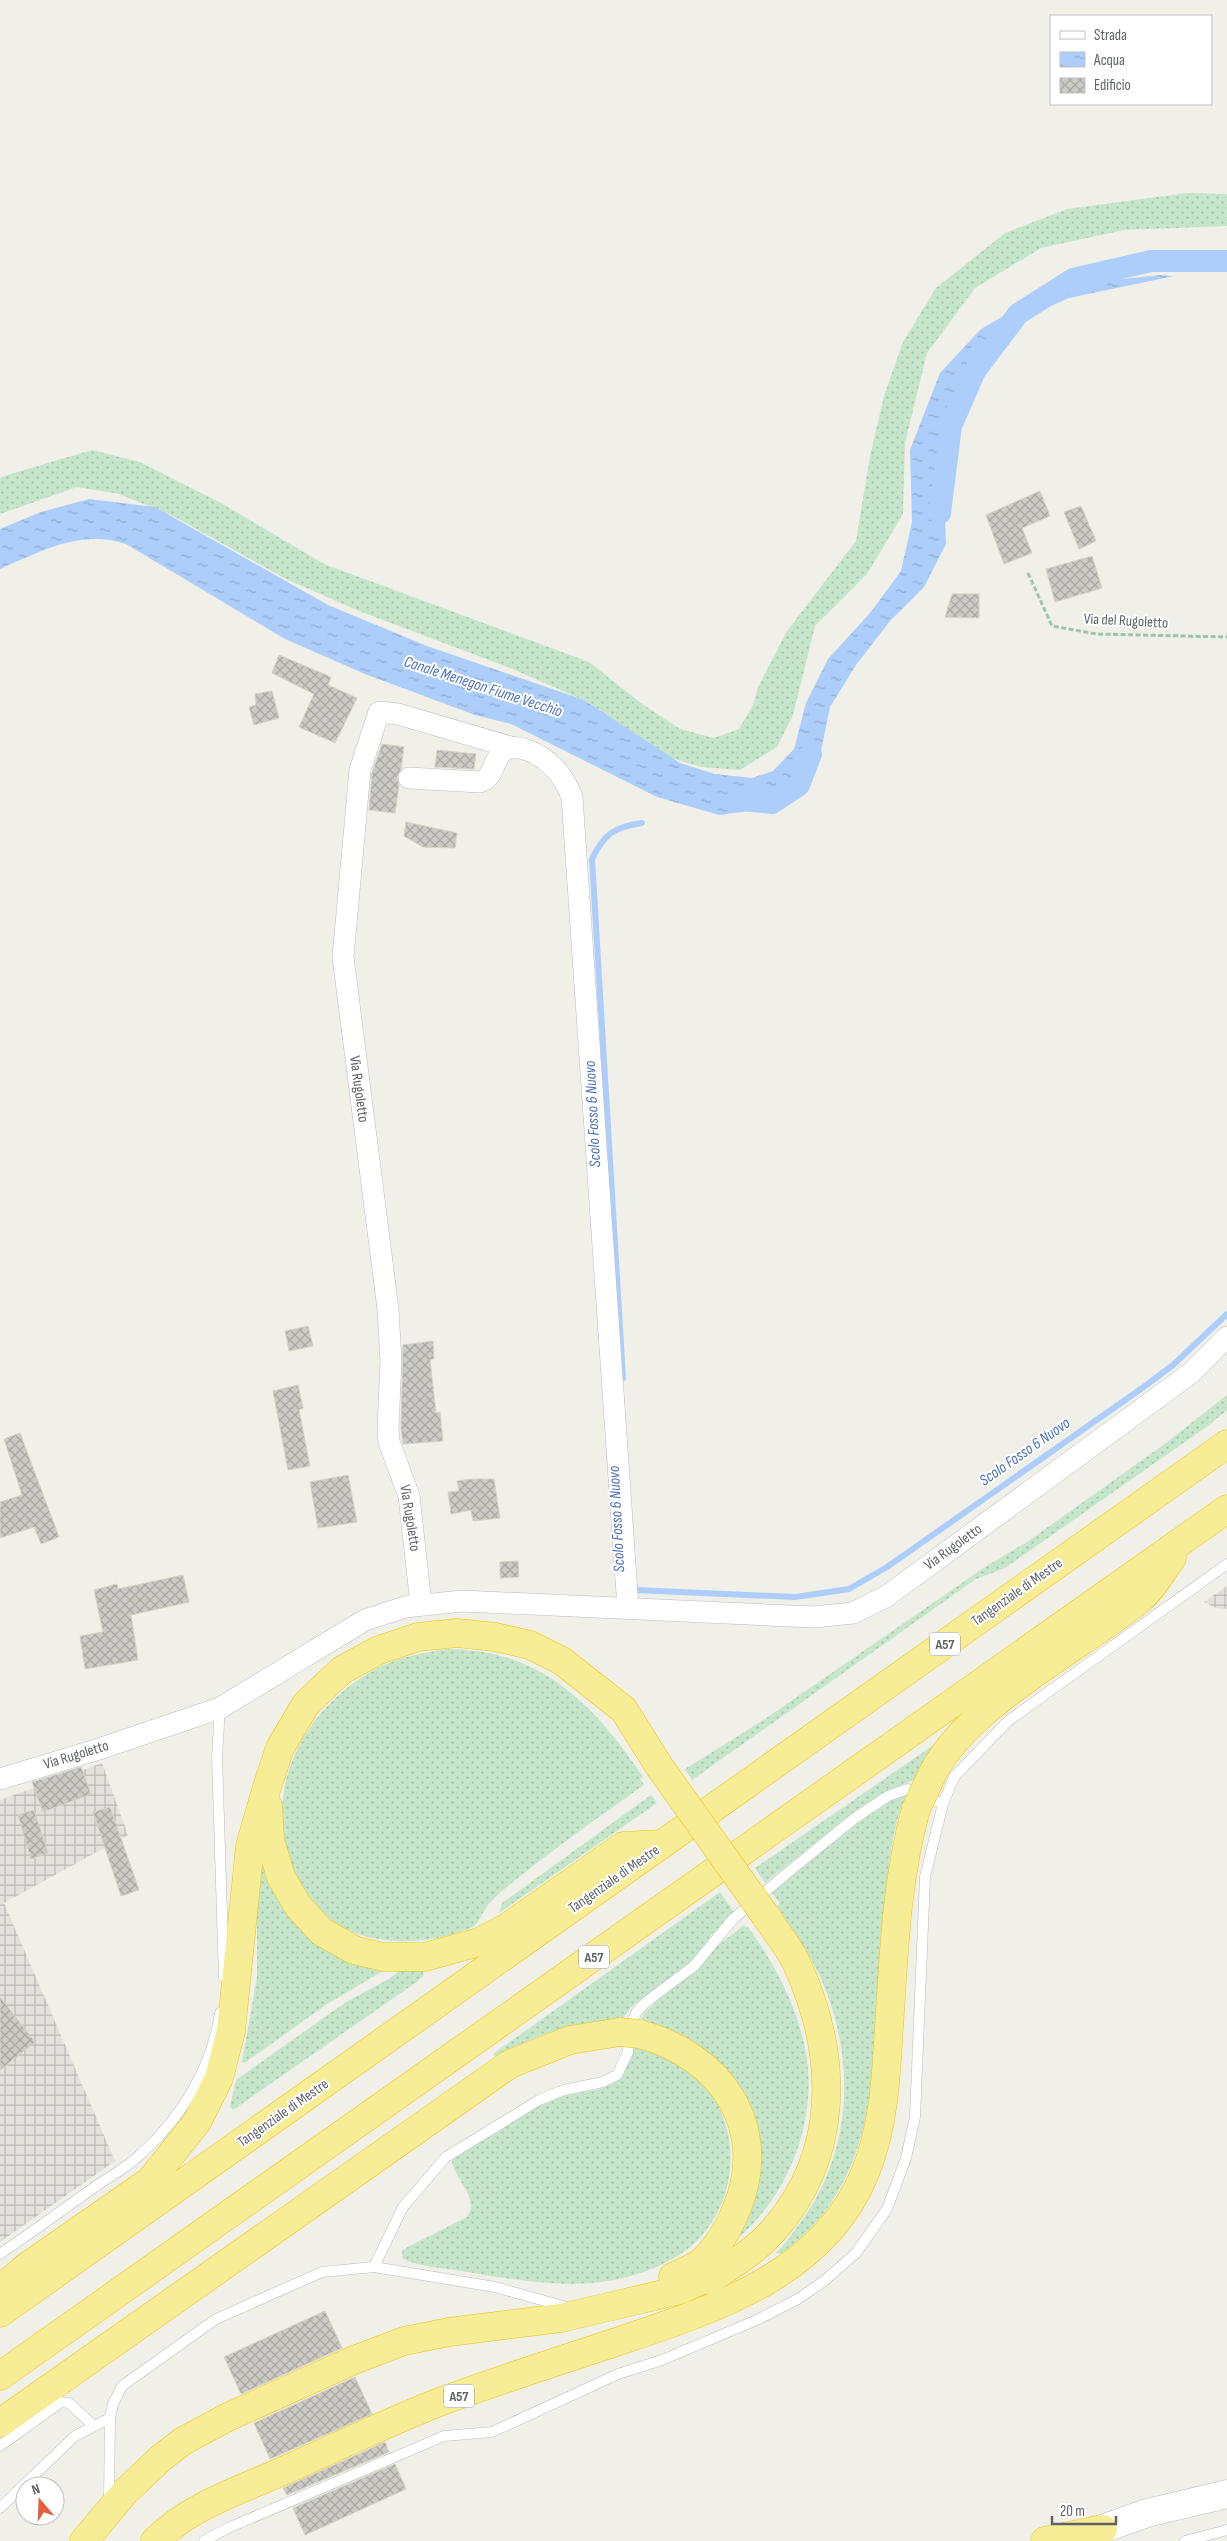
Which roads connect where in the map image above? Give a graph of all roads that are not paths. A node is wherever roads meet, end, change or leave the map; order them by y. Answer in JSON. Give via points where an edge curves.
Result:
{"nodes":[{"id":1,"x":514,"y":748,"type":"junction"},
{"id":2,"x":409,"y":778,"type":"dead end"},
{"id":3,"x":1227,"y":1337,"type":"edge"},
{"id":4,"x":1227,"y":1444,"type":"edge"},
{"id":5,"x":1227,"y":1509,"type":"edge"},
{"id":6,"x":1188,"y":1537,"type":"junction"},
{"id":7,"x":1227,"y":1564,"type":"edge"},
{"id":8,"x":421,"y":1604,"type":"junction"},
{"id":9,"x":628,"y":1608,"type":"junction"},
{"id":10,"x":220,"y":1708,"type":"junction"},
{"id":11,"x":0,"y":1778,"type":"edge"},
{"id":12,"x":267,"y":1787,"type":"junction"},
{"id":13,"x":943,"y":1804,"type":"junction"},
{"id":14,"x":662,"y":1844,"type":"junction"},
{"id":15,"x":223,"y":1988,"type":"dead end"},
{"id":16,"x":221,"y":2005,"type":"dead end"},
{"id":17,"x":0,"y":2254,"type":"edge"},
{"id":18,"x":374,"y":2267,"type":"junction"},
{"id":19,"x":725,"y":2270,"type":"junction"},
{"id":20,"x":0,"y":2290,"type":"edge"},
{"id":21,"x":621,"y":2304,"type":"junction"},
{"id":22,"x":585,"y":2312,"type":"junction"},
{"id":23,"x":0,"y":2313,"type":"edge"},
{"id":24,"x":602,"y":2347,"type":"junction"},
{"id":25,"x":0,"y":2376,"type":"edge"},
{"id":26,"x":110,"y":2418,"type":"junction"},
{"id":27,"x":0,"y":2423,"type":"edge"},
{"id":28,"x":94,"y":2426,"type":"junction"},
{"id":29,"x":0,"y":2446,"type":"edge"},
{"id":30,"x":1227,"y":2494,"type":"edge"},
{"id":31,"x":0,"y":2508,"type":"edge"},
{"id":32,"x":109,"y":2510,"type":"junction"},
{"id":33,"x":1103,"y":2529,"type":"junction"},
{"id":34,"x":1227,"y":2530,"type":"edge"},
{"id":35,"x":84,"y":2541,"type":"edge"},
{"id":36,"x":155,"y":2541,"type":"edge"},
{"id":37,"x":204,"y":2541,"type":"edge"},
{"id":38,"x":1045,"y":2541,"type":"edge"},
{"id":39,"x":1068,"y":2541,"type":"edge"},
{"id":40,"x":1186,"y":2541,"type":"edge"}],
"edges":[{"from":1,"to":2,"type":"street","via":[[501,752],[488,777],[480,782]]},
{"from":1,"to":8,"type":"street","name":"Via Rugoletto","via":[[398,714],[379,712],[360,770],[343,957],[388,1309],[391,1361],[388,1428],[391,1448],[409,1496]]},
{"from":1,"to":9,"type":"street","name":"Via Rugoletto","via":[[532,752],[552,765],[564,781],[574,805]]},
{"from":3,"to":9,"type":"street","name":"Via Rugoletto","via":[[1191,1373],[869,1607],[853,1613],[814,1617]]},
{"from":4,"to":14,"type":"highway","name":"Tangenziale di Mestre","number":"A57"},
{"from":5,"to":6,"type":"highway","number":"A57"},
{"from":6,"to":24,"type":"highway","number":"A57","bridge":true,"via":[[1141,1599],[985,1710],[938,1762],[916,1809],[904,1849],[880,2131],[864,2176],[838,2220],[813,2249],[778,2276],[687,2318]]},
{"from":6,"to":25,"type":"highway","number":"A57"},
{"from":7,"to":13,"type":"lane","via":[[1008,1721],[954,1777]]},
{"from":8,"to":9,"type":"street","name":"Via Rugoletto","via":[[462,1601]]},
{"from":8,"to":10,"type":"street","name":"Via Rugoletto","via":[[365,1620]]},
{"from":10,"to":11,"type":"street","name":"Via Rugoletto"},
{"from":10,"to":15,"type":"lane","via":[[217,1757]]},
{"from":12,"to":14,"type":"highway","number":"A57","via":[[270,1840],[281,1877],[298,1906],[322,1932],[354,1950],[382,1957],[425,1957],[479,1942],[506,1928],[623,1846]]},
{"from":12,"to":19,"type":"highway","number":"A57","bridge":true,"via":[[280,1748],[306,1704],[342,1670],[379,1650],[418,1637],[457,1633],[530,1645],[562,1660],[624,1710],[659,1766],[795,1961],[821,2032],[827,2068],[825,2118],[815,2163],[794,2202],[772,2232]]},
{"from":12,"to":20,"type":"highway","number":"A57","via":[[250,1846],[231,2031],[218,2078],[197,2122],[150,2181],[25,2268]]},
{"from":13,"to":18,"type":"lane","via":[[908,1789],[888,1796],[855,1818],[791,1870],[733,1919],[694,1966],[638,2011],[629,2029],[628,2052],[617,2075],[539,2100],[446,2157],[403,2207]]},
{"from":13,"to":37,"type":"lane","via":[[925,1877],[915,2117],[906,2158],[887,2209],[856,2254],[798,2299],[759,2319],[662,2360],[618,2374],[492,2432],[444,2436]]},
{"from":14,"to":23,"type":"highway","name":"Tangenziale di Mestre","number":"A57"},
{"from":16,"to":17,"type":"lane","via":[[216,2039],[208,2062],[187,2100],[165,2130],[142,2154]]},
{"from":18,"to":22,"type":"lane","via":[[494,2287]]},
{"from":18,"to":26,"type":"lane","via":[[322,2272],[216,2319],[122,2386]]},
{"from":19,"to":21,"type":"highway","number":"A57","via":[[680,2290]]},
{"from":19,"to":24,"type":"highway","number":"A57"},
{"from":21,"to":22,"type":"highway","number":"A57"},
{"from":21,"to":27,"type":"highway","number":"A57","via":[[701,2262],[729,2228],[747,2172],[741,2120],[710,2070],[678,2047],[630,2033],[570,2040],[510,2064]]},
{"from":22,"to":32,"type":"highway","number":"A57","via":[[412,2339],[354,2360],[237,2413],[183,2442],[160,2458]]},
{"from":24,"to":36,"type":"highway","number":"A57","via":[[436,2404],[206,2505],[166,2530]]},
{"from":26,"to":28,"type":"lane"},
{"from":26,"to":32,"type":"lane"},
{"from":28,"to":29,"type":"lane","via":[[69,2403],[61,2402]]},
{"from":28,"to":31,"type":"lane","via":[[75,2436]]},
{"from":30,"to":33,"type":"main road","via":[[1148,2513]]},
{"from":32,"to":35,"type":"highway","number":"A57"},
{"from":33,"to":38,"type":"highway"},
{"from":33,"to":39,"type":"main road"},
{"from":34,"to":40,"type":"lane"}]}
